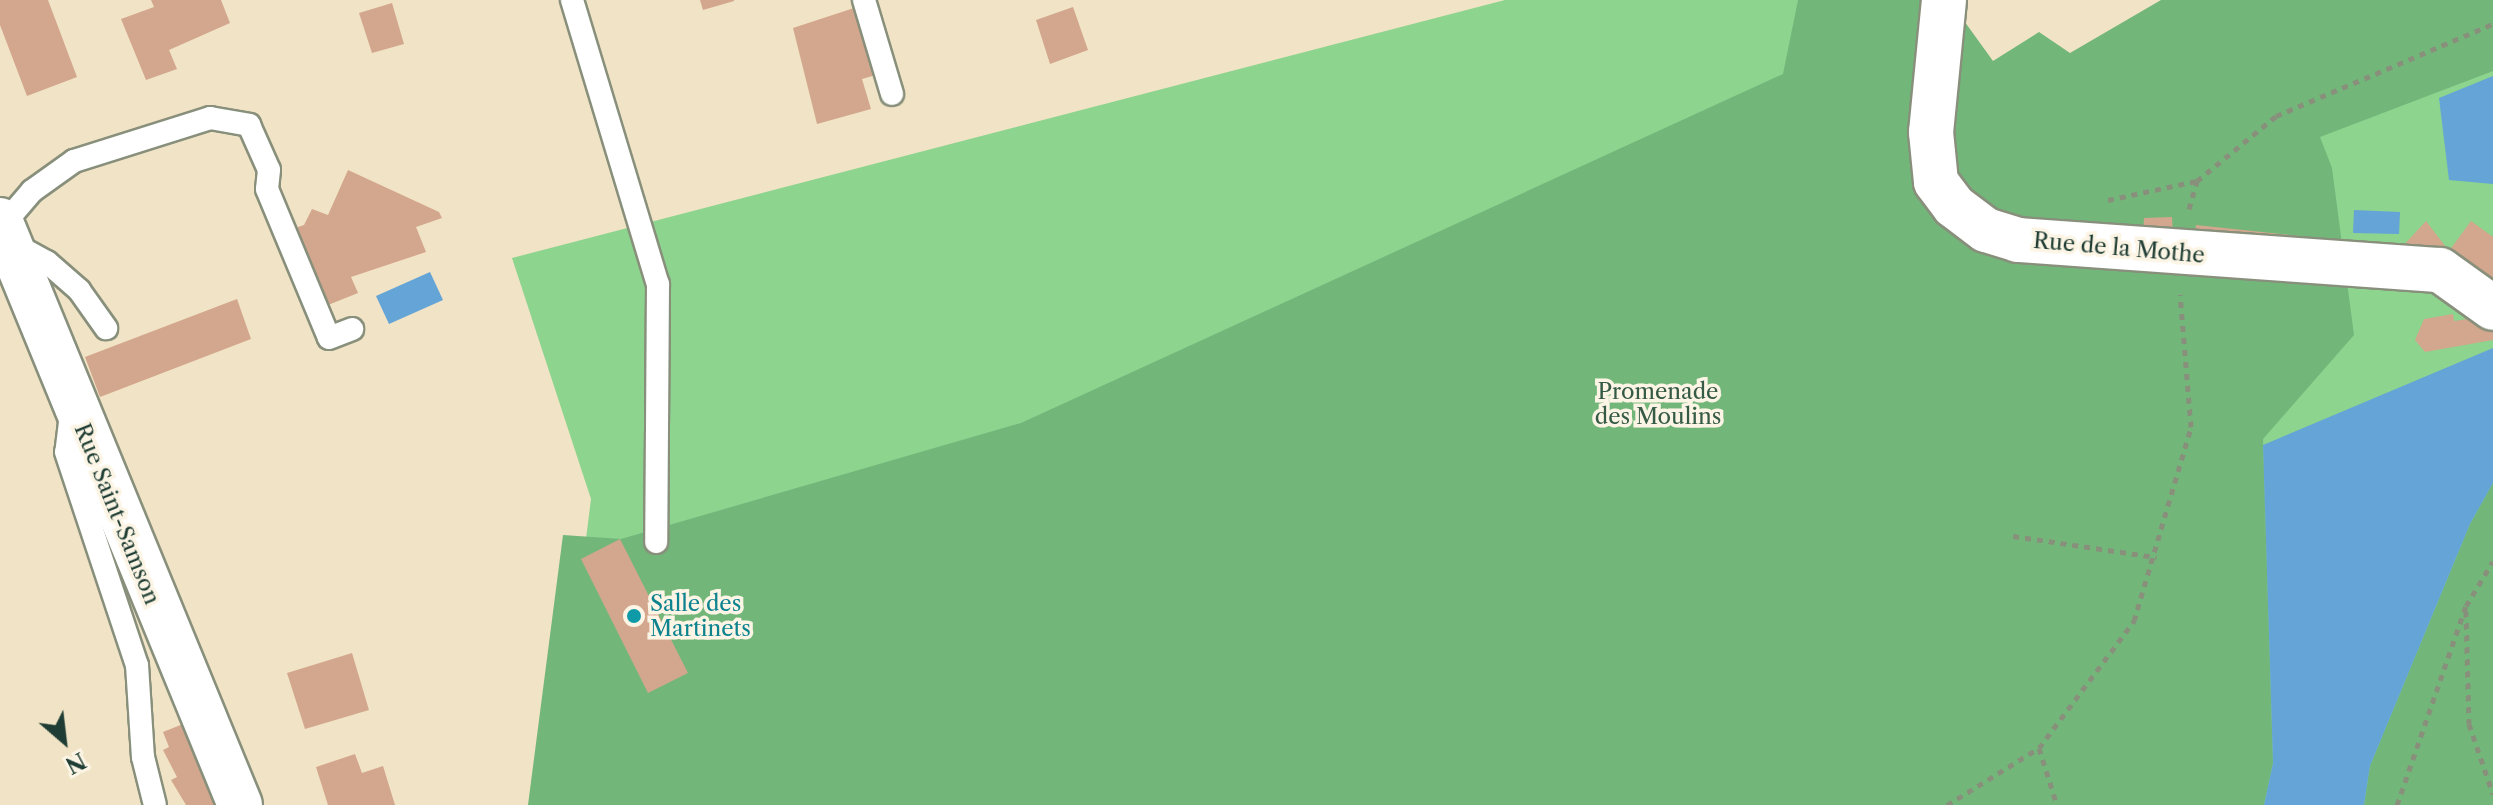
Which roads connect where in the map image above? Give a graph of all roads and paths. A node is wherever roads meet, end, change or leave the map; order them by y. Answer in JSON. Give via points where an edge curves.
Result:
{"nodes":[{"id":1,"x":572,"y":0,"type":"edge"},
{"id":2,"x":864,"y":0,"type":"edge"},
{"id":3,"x":1944,"y":0,"type":"edge"},
{"id":4,"x":2493,"y":24,"type":"edge"},
{"id":5,"x":892,"y":94,"type":"dead end"},
{"id":6,"x":2197,"y":181,"type":"junction"},
{"id":7,"x":2094,"y":203,"type":"dead end"},
{"id":8,"x":4,"y":229,"type":"edge"},
{"id":9,"x":2182,"y":239,"type":"junction"},
{"id":10,"x":2493,"y":308,"type":"edge"},
{"id":11,"x":106,"y":328,"type":"dead end"},
{"id":12,"x":352,"y":329,"type":"dead end"},
{"id":13,"x":72,"y":404,"type":"junction"},
{"id":14,"x":2013,"y":536,"type":"dead end"},
{"id":15,"x":656,"y":542,"type":"dead end"},
{"id":16,"x":2156,"y":557,"type":"junction"},
{"id":17,"x":2493,"y":561,"type":"edge"},
{"id":18,"x":2466,"y":606,"type":"junction"},
{"id":19,"x":2039,"y":748,"type":"junction"},
{"id":20,"x":2493,"y":794,"type":"edge"},
{"id":21,"x":155,"y":805,"type":"edge"},
{"id":22,"x":240,"y":805,"type":"edge"},
{"id":23,"x":1947,"y":805,"type":"edge"},
{"id":24,"x":2057,"y":805,"type":"edge"},
{"id":25,"x":2397,"y":805,"type":"edge"}],
"edges":[{"from":1,"to":15,"type":"lane","via":[[658,284]]},
{"from":2,"to":5,"type":"lane"},
{"from":3,"to":9,"type":"street","name":"Rue de la Mothe","via":[[1931,132],[1936,182],[1954,206],[1986,230],[2018,240]]},
{"from":4,"to":6,"type":"path","via":[[2276,116]]},
{"from":6,"to":7,"type":"path"},
{"from":6,"to":9,"type":"path"},
{"from":8,"to":11,"type":"lane","via":[[79,290]]},
{"from":8,"to":12,"type":"lane","via":[[32,191],[74,161],[210,118],[249,125],[269,170],[267,189],[329,338]]},
{"from":8,"to":13,"type":"street","name":"Rue Saint-Samson"},
{"from":9,"to":10,"type":"street","name":"Rue de la Mothe","via":[[2440,270]]},
{"from":9,"to":16,"type":"path","via":[[2191,427]]},
{"from":13,"to":21,"type":"lane","via":[[66,452],[137,665],[143,757]]},
{"from":13,"to":22,"type":"street","name":"Rue Saint-Samson"},
{"from":14,"to":16,"type":"path"},
{"from":16,"to":19,"type":"path","via":[[2134,621]]},
{"from":17,"to":18,"type":"path"},
{"from":18,"to":20,"type":"path","via":[[2469,724]]},
{"from":18,"to":25,"type":"path"},
{"from":19,"to":23,"type":"path"},
{"from":19,"to":24,"type":"path"}]}
